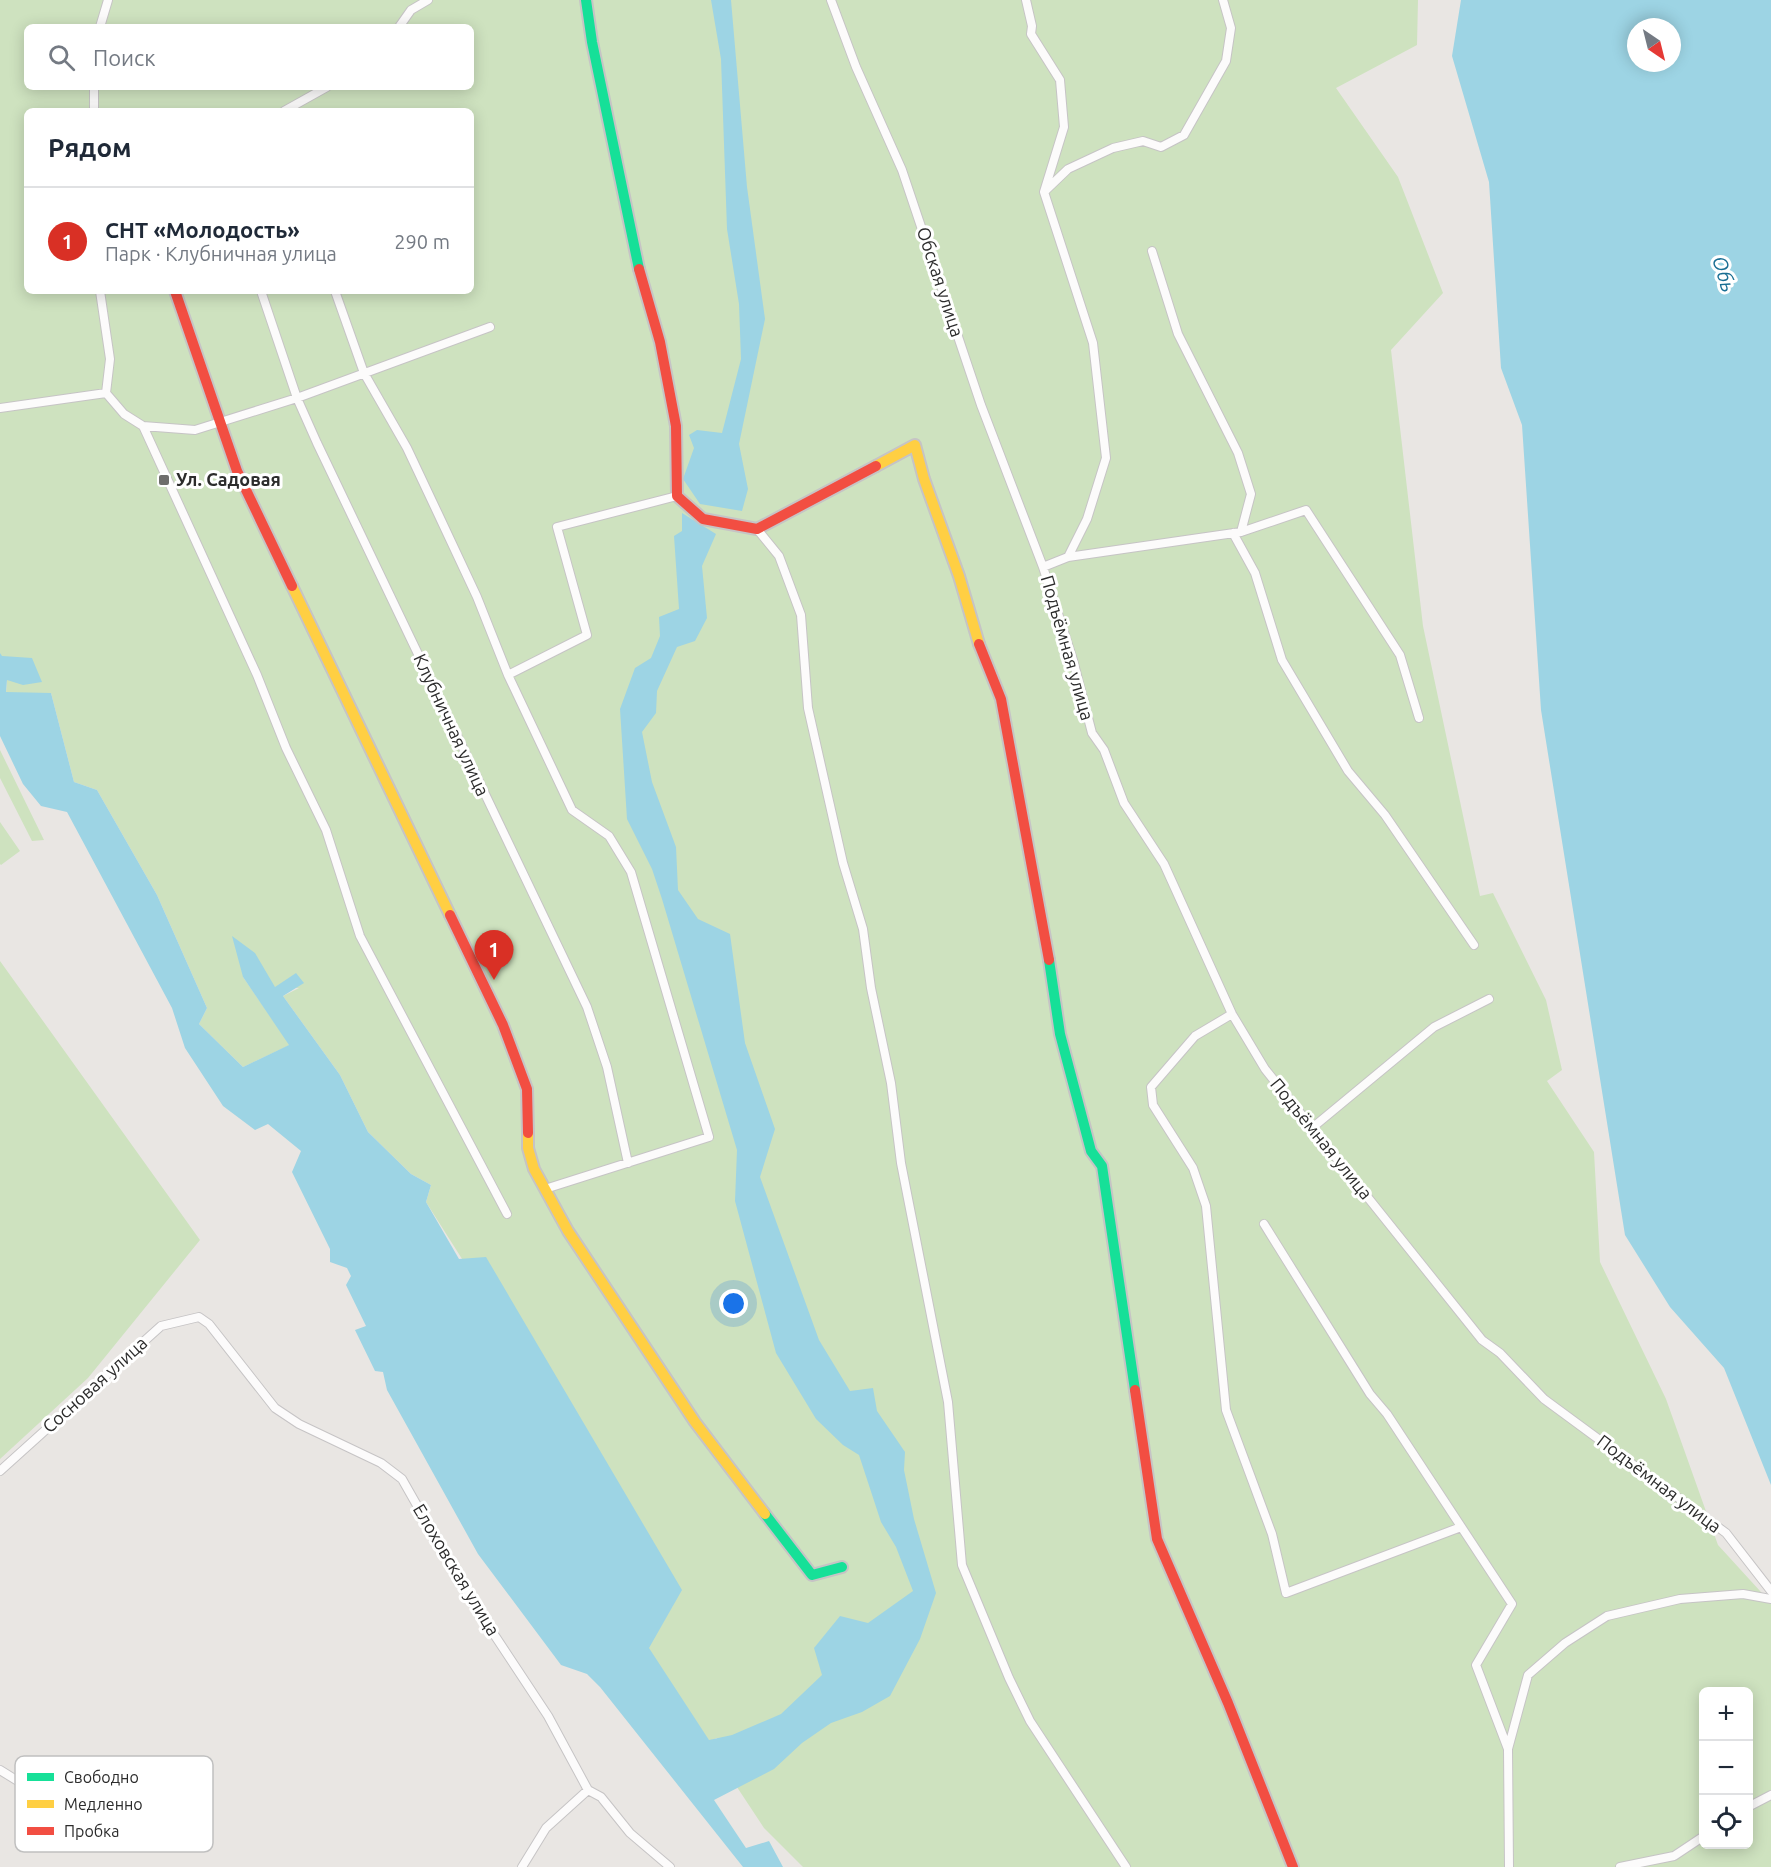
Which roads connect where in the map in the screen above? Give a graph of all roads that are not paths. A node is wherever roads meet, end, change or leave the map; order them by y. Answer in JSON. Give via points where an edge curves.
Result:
{"nodes":[{"id":1,"x":108,"y":0,"type":"edge"},
{"id":2,"x":428,"y":0,"type":"edge"},
{"id":3,"x":586,"y":0,"type":"edge"},
{"id":4,"x":831,"y":0,"type":"edge"},
{"id":5,"x":1026,"y":0,"type":"edge"},
{"id":6,"x":1223,"y":0,"type":"edge"},
{"id":7,"x":101,"y":24,"type":"edge"},
{"id":8,"x":401,"y":24,"type":"edge"},
{"id":9,"x":94,"y":90,"type":"edge"},
{"id":10,"x":322,"y":90,"type":"edge"},
{"id":11,"x":94,"y":108,"type":"edge"},
{"id":12,"x":289,"y":108,"type":"edge"},
{"id":13,"x":1044,"y":192,"type":"junction"},
{"id":14,"x":1152,"y":251,"type":"dead end"},
{"id":15,"x":100,"y":294,"type":"edge"},
{"id":16,"x":177,"y":294,"type":"edge"},
{"id":17,"x":262,"y":294,"type":"edge"},
{"id":18,"x":335,"y":294,"type":"edge"},
{"id":19,"x":490,"y":327,"type":"dead end"},
{"id":20,"x":364,"y":373,"type":"junction"},
{"id":21,"x":106,"y":393,"type":"junction"},
{"id":22,"x":297,"y":399,"type":"junction"},
{"id":23,"x":0,"y":408,"type":"edge"},
{"id":24,"x":218,"y":422,"type":"junction"},
{"id":25,"x":143,"y":426,"type":"junction"},
{"id":26,"x":677,"y":496,"type":"junction"},
{"id":27,"x":757,"y":529,"type":"junction"},
{"id":28,"x":1237,"y":532,"type":"junction"},
{"id":29,"x":1068,"y":557,"type":"junction"},
{"id":30,"x":1043,"y":567,"type":"junction"},
{"id":31,"x":508,"y":675,"type":"junction"},
{"id":32,"x":1419,"y":718,"type":"dead end"},
{"id":33,"x":1474,"y":945,"type":"dead end"},
{"id":34,"x":1489,"y":999,"type":"dead end"},
{"id":35,"x":1232,"y":1014,"type":"junction"},
{"id":36,"x":1312,"y":1128,"type":"junction"},
{"id":37,"x":628,"y":1163,"type":"junction"},
{"id":38,"x":545,"y":1189,"type":"junction"},
{"id":39,"x":507,"y":1214,"type":"dead end"},
{"id":40,"x":1264,"y":1224,"type":"dead end"},
{"id":41,"x":199,"y":1317,"type":"joint"},
{"id":42,"x":0,"y":1471,"type":"edge"},
{"id":43,"x":1461,"y":1527,"type":"junction"},
{"id":44,"x":842,"y":1567,"type":"dead end"},
{"id":45,"x":1771,"y":1591,"type":"edge"},
{"id":46,"x":1771,"y":1599,"type":"edge"},
{"id":47,"x":1508,"y":1749,"type":"junction"},
{"id":48,"x":0,"y":1770,"type":"edge"},
{"id":49,"x":15,"y":1779,"type":"edge"},
{"id":50,"x":588,"y":1790,"type":"junction"},
{"id":51,"x":1771,"y":1795,"type":"edge"},
{"id":52,"x":1753,"y":1805,"type":"edge"},
{"id":53,"x":1699,"y":1839,"type":"edge"},
{"id":54,"x":1639,"y":1865,"type":"edge"},
{"id":55,"x":522,"y":1867,"type":"edge"},
{"id":56,"x":670,"y":1867,"type":"edge"},
{"id":57,"x":1126,"y":1867,"type":"edge"},
{"id":58,"x":1293,"y":1867,"type":"edge"},
{"id":59,"x":1509,"y":1867,"type":"edge"},
{"id":60,"x":1620,"y":1867,"type":"edge"}],
"edges":[{"from":1,"to":7,"type":"street"},
{"from":2,"to":8,"type":"street","via":[[411,10]]},
{"from":3,"to":26,"type":"street","via":[[638,267],[660,342],[676,426]]},
{"from":4,"to":30,"type":"street","name":"Обская улица","via":[[902,170],[981,405]]},
{"from":5,"to":13,"type":"street","via":[[1031,34],[1060,80],[1064,127]]},
{"from":6,"to":13,"type":"street","via":[[1231,28],[1226,61],[1184,135],[1161,147],[1143,141],[1113,148],[1068,169]]},
{"from":9,"to":11,"type":"street"},
{"from":10,"to":12,"type":"street"},
{"from":13,"to":29,"type":"street","via":[[1093,342],[1106,458],[1087,519]]},
{"from":14,"to":28,"type":"street","via":[[1178,334],[1238,453],[1251,494]]},
{"from":15,"to":21,"type":"street","via":[[109,346]]},
{"from":16,"to":24,"type":"street"},
{"from":17,"to":22,"type":"street","name":"Клубничная улица"},
{"from":18,"to":20,"type":"street"},
{"from":19,"to":20,"type":"street"},
{"from":20,"to":22,"type":"street"},
{"from":20,"to":31,"type":"street","via":[[407,448],[477,597]]},
{"from":21,"to":23,"type":"street"},
{"from":21,"to":25,"type":"street","via":[[124,414]]},
{"from":22,"to":24,"type":"street"},
{"from":22,"to":37,"type":"street","name":"Клубничная улица","via":[[587,1007],[607,1067]]},
{"from":24,"to":25,"type":"street","via":[[195,430]]},
{"from":24,"to":38,"type":"street","via":[[252,503],[503,1025],[527,1089],[528,1148]]},
{"from":25,"to":39,"type":"street","via":[[326,830],[360,936]]},
{"from":26,"to":27,"type":"street","via":[[703,519]]},
{"from":26,"to":31,"type":"street","via":[[557,527],[586,635]]},
{"from":27,"to":57,"type":"street","via":[[779,556],[801,615],[808,708],[843,863],[863,929],[901,1163],[948,1402],[962,1565],[1008,1678],[1030,1720]]},
{"from":27,"to":58,"type":"street","via":[[915,445],[924,488],[959,577],[991,681],[1001,699],[1060,1034],[1091,1151],[1102,1166],[1157,1539]]},
{"from":28,"to":29,"type":"street"},
{"from":28,"to":32,"type":"street","via":[[1306,510],[1400,655]]},
{"from":28,"to":33,"type":"street","via":[[1255,573],[1282,660],[1348,771],[1385,815]]},
{"from":29,"to":30,"type":"street"},
{"from":30,"to":35,"type":"street","name":"Подъёмная улица","via":[[1092,733],[1104,750],[1124,803],[1164,864]]},
{"from":31,"to":37,"type":"street","via":[[572,810],[609,836],[631,872],[709,1137]]},
{"from":34,"to":36,"type":"street","via":[[1434,1026]]},
{"from":35,"to":36,"type":"street","name":"Подъёмная улица","via":[[1265,1069]]},
{"from":35,"to":43,"type":"street","via":[[1195,1036],[1151,1087],[1154,1105],[1193,1168],[1206,1206],[1226,1410],[1272,1534],[1286,1593]]},
{"from":36,"to":45,"type":"street","name":"Подъёмная улица","via":[[1482,1340],[1544,1399],[1726,1533]]},
{"from":37,"to":38,"type":"street"},
{"from":38,"to":44,"type":"street","via":[[568,1232],[695,1422],[812,1575]]},
{"from":40,"to":43,"type":"street"},
{"from":41,"to":42,"type":"street","name":"Сосновая улица","via":[[160,1326]]},
{"from":41,"to":50,"type":"street","name":"Елоховская улица","via":[[209,1324],[275,1408],[299,1424],[381,1463],[402,1479],[468,1595],[548,1716]]},
{"from":43,"to":47,"type":"street","via":[[1512,1604],[1476,1665]]},
{"from":46,"to":47,"type":"street","via":[[1743,1594],[1680,1599],[1607,1616],[1565,1643],[1528,1675]]},
{"from":47,"to":59,"type":"street"},
{"from":48,"to":49,"type":"street"},
{"from":50,"to":55,"type":"street","via":[[546,1828]]},
{"from":50,"to":56,"type":"street","name":"Елоховская улица","via":[[601,1797],[630,1833]]},
{"from":51,"to":52,"type":"street"},
{"from":53,"to":54,"type":"street","via":[[1674,1856]]},
{"from":54,"to":60,"type":"street"}]}
